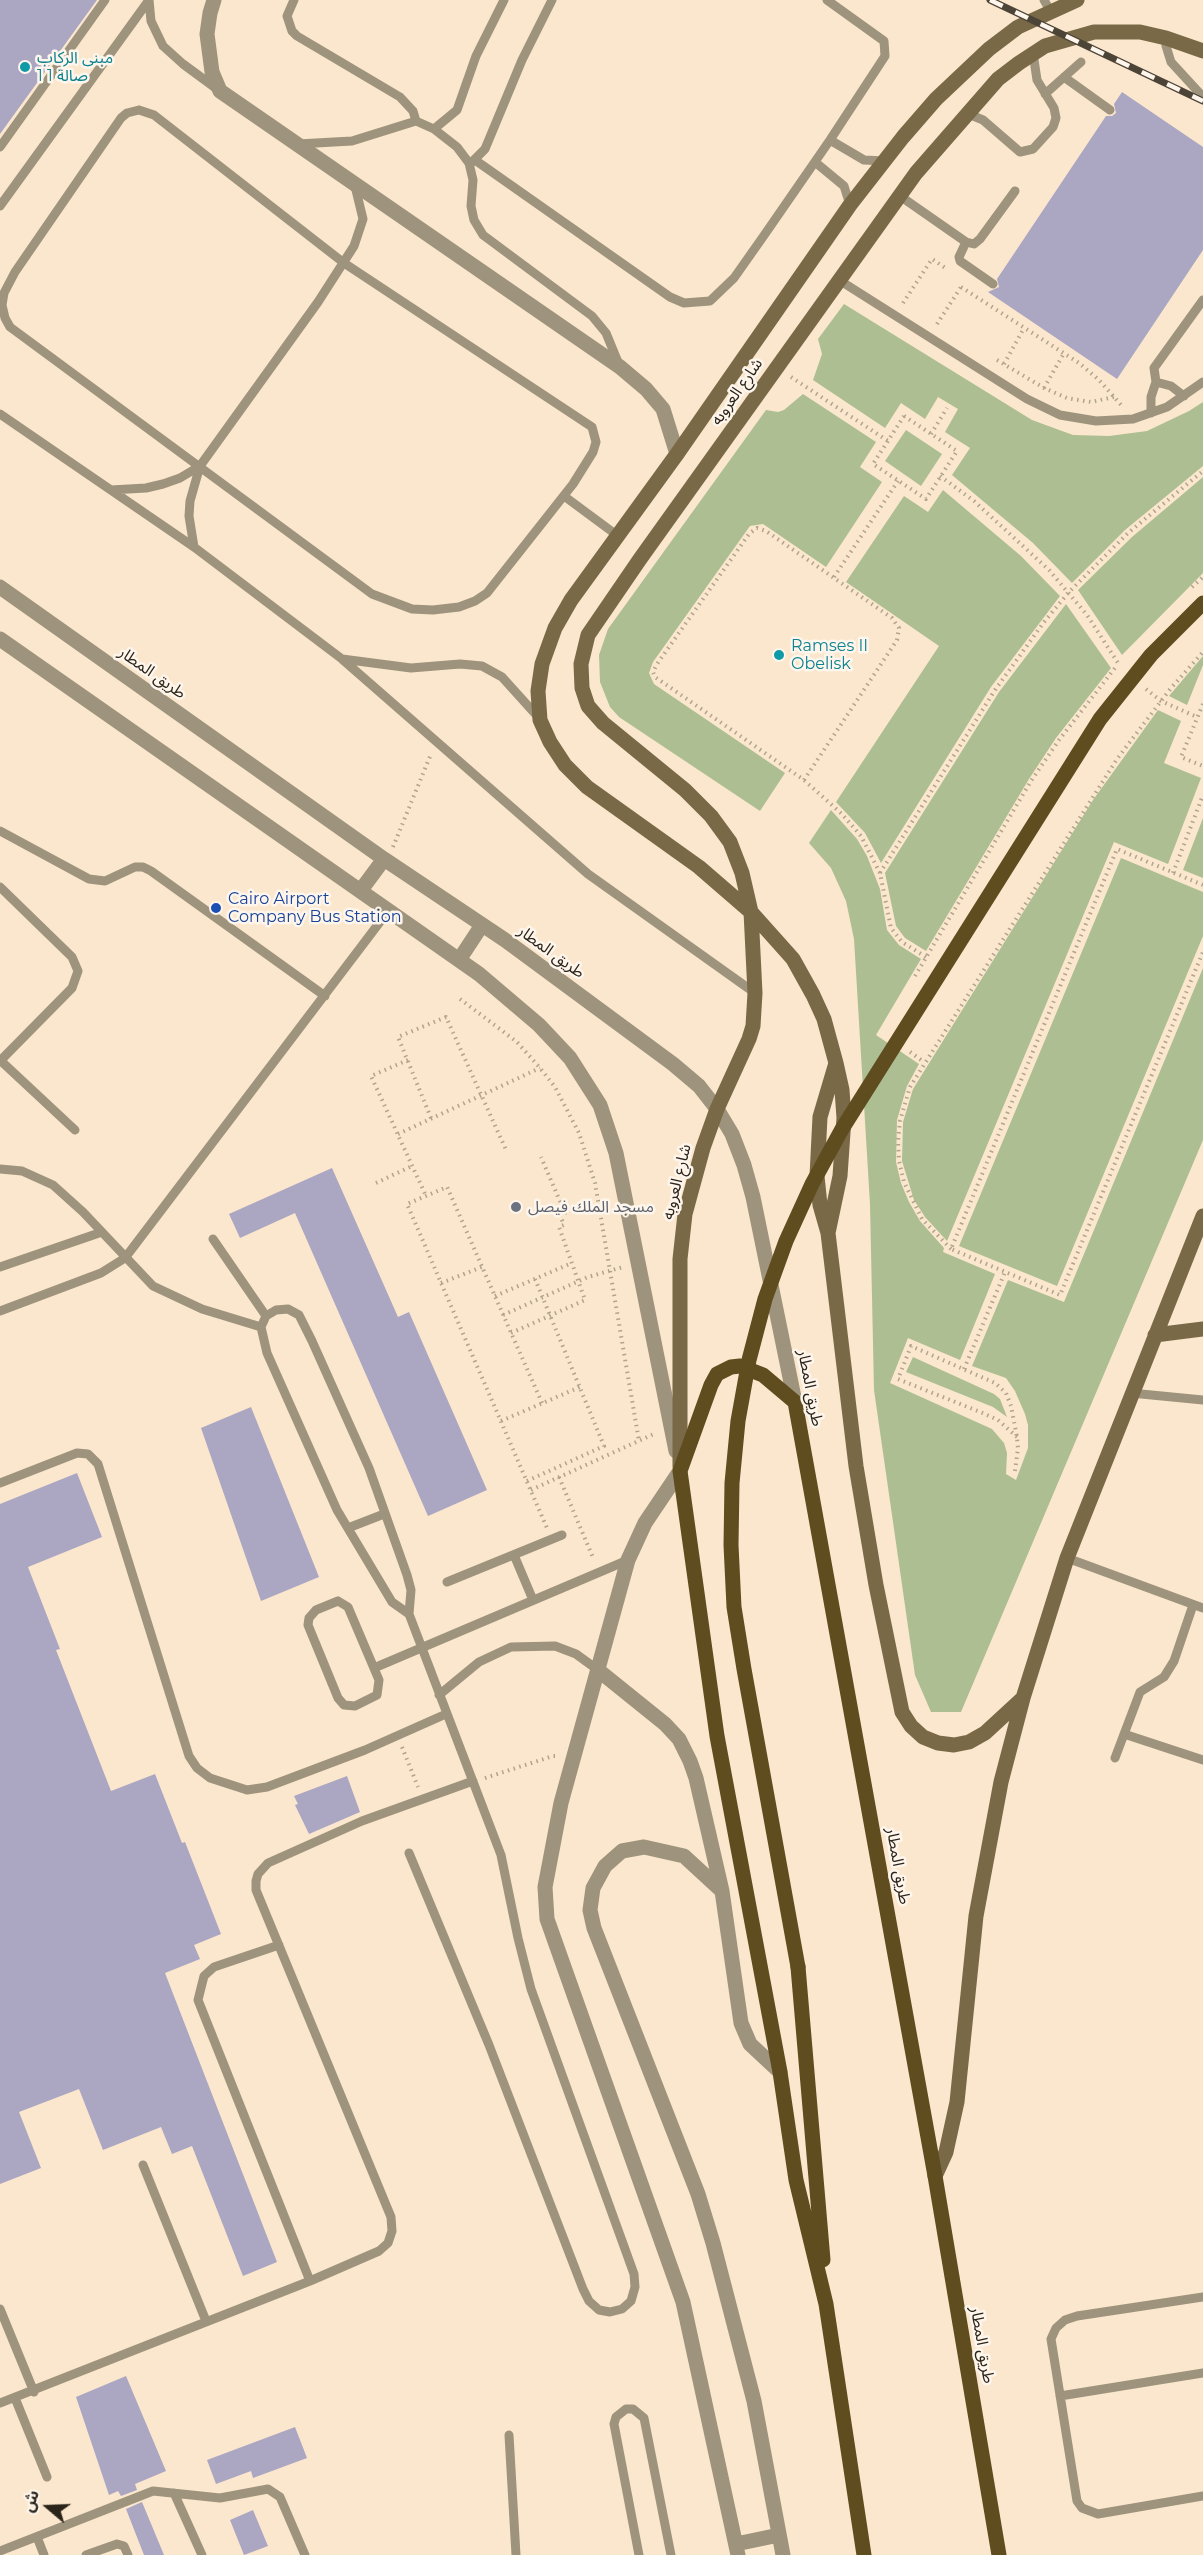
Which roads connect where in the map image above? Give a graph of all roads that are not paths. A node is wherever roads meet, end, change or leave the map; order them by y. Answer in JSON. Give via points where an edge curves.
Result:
{"nodes":[{"id":1,"x":105,"y":0,"type":"edge"},
{"id":2,"x":149,"y":0,"type":"edge"},
{"id":3,"x":214,"y":0,"type":"edge"},
{"id":4,"x":294,"y":0,"type":"edge"},
{"id":5,"x":504,"y":0,"type":"edge"},
{"id":6,"x":552,"y":0,"type":"edge"},
{"id":7,"x":827,"y":0,"type":"edge"},
{"id":8,"x":1077,"y":0,"type":"edge"},
{"id":9,"x":1048,"y":6,"type":"edge"},
{"id":10,"x":1166,"y":38,"type":"junction"},
{"id":11,"x":1203,"y":51,"type":"edge"},
{"id":12,"x":1033,"y":52,"type":"junction"},
{"id":13,"x":1081,"y":62,"type":"dead end"},
{"id":14,"x":1064,"y":77,"type":"junction"},
{"id":15,"x":220,"y":91,"type":"junction"},
{"id":16,"x":1045,"y":94,"type":"junction"},
{"id":17,"x":1203,"y":97,"type":"edge"},
{"id":18,"x":1110,"y":110,"type":"dead end"},
{"id":19,"x":966,"y":113,"type":"junction"},
{"id":20,"x":416,"y":121,"type":"junction"},
{"id":21,"x":434,"y":129,"type":"junction"},
{"id":22,"x":830,"y":140,"type":"junction"},
{"id":23,"x":296,"y":144,"type":"junction"},
{"id":24,"x":0,"y":147,"type":"edge"},
{"id":25,"x":885,"y":161,"type":"junction"},
{"id":26,"x":472,"y":162,"type":"junction"},
{"id":27,"x":814,"y":162,"type":"junction"},
{"id":28,"x":355,"y":185,"type":"junction"},
{"id":29,"x":1015,"y":191,"type":"dead end"},
{"id":30,"x":900,"y":196,"type":"junction"},
{"id":31,"x":0,"y":206,"type":"edge"},
{"id":32,"x":850,"y":206,"type":"junction"},
{"id":33,"x":966,"y":242,"type":"junction"},
{"id":34,"x":344,"y":263,"type":"junction"},
{"id":35,"x":839,"y":280,"type":"junction"},
{"id":36,"x":993,"y":284,"type":"dead end"},
{"id":37,"x":1203,"y":300,"type":"edge"},
{"id":38,"x":620,"y":367,"type":"junction"},
{"id":39,"x":1156,"y":382,"type":"junction"},
{"id":40,"x":1203,"y":382,"type":"edge"},
{"id":41,"x":1184,"y":396,"type":"junction"},
{"id":42,"x":1151,"y":413,"type":"junction"},
{"id":43,"x":0,"y":414,"type":"edge"},
{"id":44,"x":677,"y":454,"type":"junction"},
{"id":45,"x":200,"y":466,"type":"junction"},
{"id":46,"x":110,"y":490,"type":"junction"},
{"id":47,"x":564,"y":496,"type":"junction"},
{"id":48,"x":618,"y":536,"type":"junction"},
{"id":49,"x":194,"y":547,"type":"junction"},
{"id":50,"x":0,"y":587,"type":"edge"},
{"id":51,"x":1203,"y":603,"type":"edge"},
{"id":52,"x":0,"y":639,"type":"edge"},
{"id":53,"x":342,"y":659,"type":"junction"},
{"id":54,"x":540,"y":720,"type":"junction"},
{"id":55,"x":0,"y":831,"type":"edge"},
{"id":56,"x":386,"y":860,"type":"junction"},
{"id":57,"x":0,"y":887,"type":"edge"},
{"id":58,"x":361,"y":890,"type":"junction"},
{"id":59,"x":389,"y":910,"type":"junction"},
{"id":60,"x":751,"y":912,"type":"junction"},
{"id":61,"x":482,"y":925,"type":"junction"},
{"id":62,"x":459,"y":960,"type":"junction"},
{"id":63,"x":755,"y":993,"type":"junction"},
{"id":64,"x":325,"y":996,"type":"junction"},
{"id":65,"x":0,"y":1060,"type":"edge"},
{"id":66,"x":836,"y":1063,"type":"junction"},
{"id":67,"x":717,"y":1109,"type":"junction"},
{"id":68,"x":75,"y":1130,"type":"dead end"},
{"id":69,"x":0,"y":1169,"type":"edge"},
{"id":70,"x":1203,"y":1216,"type":"edge"},
{"id":71,"x":102,"y":1232,"type":"junction"},
{"id":72,"x":828,"y":1233,"type":"junction"},
{"id":73,"x":213,"y":1239,"type":"dead end"},
{"id":74,"x":125,"y":1258,"type":"junction"},
{"id":75,"x":0,"y":1267,"type":"edge"},
{"id":76,"x":0,"y":1311,"type":"edge"},
{"id":77,"x":266,"y":1316,"type":"junction"},
{"id":78,"x":261,"y":1327,"type":"junction"},
{"id":79,"x":1203,"y":1329,"type":"edge"},
{"id":80,"x":1155,"y":1335,"type":"junction"},
{"id":81,"x":1131,"y":1393,"type":"junction"},
{"id":82,"x":1203,"y":1400,"type":"edge"},
{"id":83,"x":795,"y":1402,"type":"junction"},
{"id":84,"x":680,"y":1471,"type":"junction"},
{"id":85,"x":0,"y":1483,"type":"edge"},
{"id":86,"x":384,"y":1514,"type":"junction"},
{"id":87,"x":348,"y":1528,"type":"junction"},
{"id":88,"x":557,"y":1537,"type":"road end"},
{"id":89,"x":514,"y":1555,"type":"junction"},
{"id":90,"x":1067,"y":1558,"type":"junction"},
{"id":91,"x":628,"y":1560,"type":"junction"},
{"id":92,"x":447,"y":1582,"type":"dead end"},
{"id":93,"x":533,"y":1600,"type":"junction"},
{"id":94,"x":1193,"y":1605,"type":"junction"},
{"id":95,"x":1203,"y":1608,"type":"edge"},
{"id":96,"x":409,"y":1614,"type":"junction"},
{"id":97,"x":420,"y":1648,"type":"junction"},
{"id":98,"x":374,"y":1668,"type":"junction"},
{"id":99,"x":598,"y":1670,"type":"junction"},
{"id":100,"x":439,"y":1695,"type":"junction"},
{"id":101,"x":1023,"y":1698,"type":"junction"},
{"id":102,"x":446,"y":1714,"type":"junction"},
{"id":103,"x":1124,"y":1734,"type":"junction"},
{"id":104,"x":1115,"y":1758,"type":"dead end"},
{"id":105,"x":1203,"y":1760,"type":"edge"},
{"id":106,"x":473,"y":1781,"type":"junction"},
{"id":107,"x":408,"y":1853,"type":"dead end"},
{"id":108,"x":722,"y":1891,"type":"junction"},
{"id":109,"x":279,"y":1946,"type":"junction"},
{"id":110,"x":780,"y":2072,"type":"junction"},
{"id":111,"x":143,"y":2165,"type":"dead end"},
{"id":112,"x":936,"y":2176,"type":"junction"},
{"id":113,"x":310,"y":2281,"type":"junction"},
{"id":114,"x":1203,"y":2297,"type":"edge"},
{"id":115,"x":826,"y":2304,"type":"junction"},
{"id":116,"x":0,"y":2309,"type":"edge"},
{"id":117,"x":206,"y":2322,"type":"junction"},
{"id":118,"x":1203,"y":2373,"type":"edge"},
{"id":119,"x":34,"y":2392,"type":"junction"},
{"id":120,"x":1060,"y":2396,"type":"junction"},
{"id":121,"x":15,"y":2398,"type":"junction"},
{"id":122,"x":0,"y":2403,"type":"edge"},
{"id":123,"x":509,"y":2434,"type":"dead end"},
{"id":124,"x":47,"y":2477,"type":"dead end"},
{"id":125,"x":174,"y":2493,"type":"junction"},
{"id":126,"x":1203,"y":2496,"type":"edge"},
{"id":127,"x":779,"y":2535,"type":"junction"},
{"id":128,"x":37,"y":2537,"type":"junction"},
{"id":129,"x":737,"y":2550,"type":"edge"},
{"id":130,"x":0,"y":2551,"type":"edge"},
{"id":131,"x":44,"y":2555,"type":"edge"},
{"id":132,"x":87,"y":2555,"type":"edge"},
{"id":133,"x":128,"y":2555,"type":"edge"},
{"id":134,"x":202,"y":2555,"type":"edge"},
{"id":135,"x":305,"y":2555,"type":"edge"},
{"id":136,"x":516,"y":2555,"type":"edge"},
{"id":137,"x":639,"y":2555,"type":"edge"},
{"id":138,"x":671,"y":2555,"type":"edge"},
{"id":139,"x":783,"y":2555,"type":"edge"},
{"id":140,"x":864,"y":2555,"type":"edge"},
{"id":141,"x":999,"y":2555,"type":"edge"}],
"edges":[{"from":1,"to":24,"type":"lane"},
{"from":2,"to":15,"type":"lane","via":[[151,21],[164,46]]},
{"from":2,"to":31,"type":"lane"},
{"from":3,"to":15,"type":"street","via":[[207,34],[212,72]]},
{"from":4,"to":20,"type":"lane","via":[[287,16],[297,36],[400,98],[413,111]]},
{"from":5,"to":21,"type":"lane","via":[[476,56],[458,110]]},
{"from":6,"to":26,"type":"lane","via":[[485,149]]},
{"from":7,"to":22,"type":"lane","via":[[874,32],[884,41],[886,53]]},
{"from":8,"to":9,"type":"main road","name":"شارع العروبه"},
{"from":9,"to":25,"type":"main road","name":"شارع العروبه","via":[[989,49],[936,99]]},
{"from":10,"to":11,"type":"main road","name":"شارع العروبه"},
{"from":10,"to":12,"type":"main road","name":"شارع العروبه","via":[[1140,32],[1094,32]]},
{"from":10,"to":17,"type":"lane","via":[[1171,62]]},
{"from":12,"to":16,"type":"lane","via":[[1035,73]]},
{"from":12,"to":19,"type":"main road","name":"شارع العروبه","via":[[998,79]]},
{"from":13,"to":14,"type":"lane"},
{"from":14,"to":16,"type":"lane"},
{"from":14,"to":18,"type":"lane"},
{"from":15,"to":23,"type":"street"},
{"from":16,"to":19,"type":"lane","via":[[1056,113],[1055,123],[1033,149],[1025,152],[1016,149],[983,120]]},
{"from":19,"to":30,"type":"main road","name":"شارع العروبه"},
{"from":20,"to":21,"type":"lane"},
{"from":20,"to":23,"type":"lane","via":[[352,141]]},
{"from":21,"to":26,"type":"lane"},
{"from":22,"to":25,"type":"lane","via":[[864,159]]},
{"from":22,"to":27,"type":"lane"},
{"from":23,"to":28,"type":"street"},
{"from":25,"to":32,"type":"main road","name":"شارع العروبه"},
{"from":26,"to":27,"type":"lane","via":[[684,303],[710,302],[734,278]]},
{"from":26,"to":38,"type":"lane","via":[[471,206],[483,235],[592,316],[606,333]]},
{"from":27,"to":32,"type":"lane","via":[[844,186]]},
{"from":28,"to":34,"type":"lane","via":[[363,219]]},
{"from":28,"to":38,"type":"street"},
{"from":29,"to":33,"type":"lane","via":[[980,239],[974,244]]},
{"from":30,"to":33,"type":"lane"},
{"from":30,"to":35,"type":"main road","name":"شارع العروبه"},
{"from":32,"to":44,"type":"main road","name":"شارع العروبه"},
{"from":33,"to":36,"type":"lane","via":[[960,261]]},
{"from":34,"to":45,"type":"lane"},
{"from":34,"to":45,"type":"lane","via":[[154,115],[139,110],[121,117],[15,272],[2,305],[10,327]]},
{"from":34,"to":47,"type":"lane","via":[[592,427],[596,442],[593,452]]},
{"from":35,"to":42,"type":"lane","via":[[1060,415],[1096,421]]},
{"from":35,"to":60,"type":"main road","name":"شارع العروبه","via":[[588,635],[581,664],[588,706],[603,723],[685,790],[730,842]]},
{"from":37,"to":39,"type":"lane","via":[[1156,364]]},
{"from":38,"to":44,"type":"street","via":[[646,388],[663,409]]},
{"from":39,"to":41,"type":"lane","via":[[1171,386]]},
{"from":39,"to":42,"type":"lane"},
{"from":40,"to":41,"type":"lane"},
{"from":41,"to":42,"type":"lane"},
{"from":43,"to":46,"type":"lane"},
{"from":44,"to":48,"type":"main road","name":"شارع العروبه"},
{"from":45,"to":46,"type":"lane","via":[[163,484]]},
{"from":45,"to":47,"type":"lane","via":[[372,594],[412,609],[459,607],[475,601],[487,592]]},
{"from":45,"to":49,"type":"lane","via":[[190,501]]},
{"from":46,"to":49,"type":"lane"},
{"from":47,"to":48,"type":"lane"},
{"from":48,"to":54,"type":"main road","name":"شارع العروبه","via":[[555,628],[538,691]]},
{"from":49,"to":53,"type":"lane"},
{"from":50,"to":56,"type":"street","name":"طريق المطار"},
{"from":51,"to":115,"type":"main road","bridge":true,"via":[[1151,655],[1100,719],[842,1129],[786,1240],[749,1360],[732,1483],[734,1607],[798,1967]]},
{"from":52,"to":58,"type":"street"},
{"from":53,"to":54,"type":"lane","via":[[411,668],[482,666],[502,677]]},
{"from":53,"to":63,"type":"lane","via":[[588,874]]},
{"from":54,"to":60,"type":"main road","name":"شارع العروبه","via":[[565,765],[587,787],[699,867]]},
{"from":55,"to":64,"type":"lane","via":[[89,879],[105,880],[135,867],[151,871]]},
{"from":56,"to":58,"type":"street"},
{"from":56,"to":61,"type":"street","name":"طريق المطار"},
{"from":57,"to":65,"type":"lane","via":[[72,957],[78,971],[72,988]]},
{"from":58,"to":59,"type":"street"},
{"from":59,"to":62,"type":"street"},
{"from":59,"to":64,"type":"lane"},
{"from":60,"to":63,"type":"main road","name":"شارع العروبه"},
{"from":60,"to":66,"type":"main road","via":[[793,959],[824,1019]]},
{"from":61,"to":62,"type":"street"},
{"from":61,"to":67,"type":"street","name":"طريق المطار","via":[[673,1064],[699,1086]]},
{"from":62,"to":84,"type":"street","via":[[538,1025],[570,1058],[600,1105],[616,1153]]},
{"from":63,"to":67,"type":"main road","name":"شارع العروبه","via":[[749,1039]]},
{"from":64,"to":74,"type":"lane"},
{"from":65,"to":68,"type":"lane"},
{"from":66,"to":72,"type":"main road","via":[[842,1090],[843,1147]]},
{"from":66,"to":72,"type":"main road","via":[[820,1117],[817,1146],[819,1195]]},
{"from":67,"to":83,"type":"street","name":"طريق المطار","via":[[732,1134],[753,1197]]},
{"from":67,"to":84,"type":"main road","name":"شارع العروبه","via":[[693,1178],[682,1237]]},
{"from":69,"to":71,"type":"lane","via":[[22,1171],[53,1185]]},
{"from":70,"to":80,"type":"main road"},
{"from":71,"to":74,"type":"lane"},
{"from":71,"to":75,"type":"lane"},
{"from":72,"to":101,"type":"main road","via":[[856,1466],[903,1712],[923,1737],[954,1745],[985,1733]]},
{"from":73,"to":77,"type":"lane"},
{"from":74,"to":76,"type":"lane","via":[[101,1273]]},
{"from":74,"to":78,"type":"lane","via":[[153,1286],[168,1294],[219,1316]]},
{"from":77,"to":78,"type":"lane"},
{"from":77,"to":86,"type":"lane","via":[[288,1309],[299,1315],[369,1468]]},
{"from":78,"to":87,"type":"lane","via":[[267,1353]]},
{"from":79,"to":80,"type":"main road"},
{"from":80,"to":81,"type":"main road"},
{"from":81,"to":82,"type":"lane"},
{"from":81,"to":90,"type":"main road"},
{"from":83,"to":84,"type":"main road","via":[[771,1380],[751,1370],[740,1366],[723,1370],[711,1384]]},
{"from":83,"to":112,"type":"main road","name":"طريق المطار"},
{"from":84,"to":91,"type":"street","via":[[645,1523]]},
{"from":84,"to":110,"type":"main road","via":[[717,1736]]},
{"from":85,"to":102,"type":"lane","via":[[77,1453],[88,1454],[98,1464],[189,1756],[210,1778],[247,1790],[267,1787]]},
{"from":86,"to":87,"type":"lane"},
{"from":86,"to":96,"type":"lane","via":[[411,1590]]},
{"from":87,"to":96,"type":"lane","via":[[392,1602]]},
{"from":88,"to":89,"type":"lane"},
{"from":89,"to":92,"type":"lane"},
{"from":89,"to":93,"type":"lane"},
{"from":90,"to":94,"type":"lane"},
{"from":90,"to":101,"type":"main road"},
{"from":91,"to":93,"type":"lane"},
{"from":91,"to":99,"type":"street"},
{"from":93,"to":97,"type":"lane"},
{"from":94,"to":95,"type":"lane"},
{"from":94,"to":103,"type":"lane","via":[[1169,1670],[1140,1692]]},
{"from":96,"to":97,"type":"lane"},
{"from":97,"to":98,"type":"lane"},
{"from":97,"to":100,"type":"lane"},
{"from":98,"to":98,"type":"lane","via":[[380,1686],[377,1695],[355,1706],[344,1705],[310,1631],[312,1614],[334,1602],[345,1604]]},
{"from":99,"to":100,"type":"lane","via":[[576,1654],[555,1646],[511,1647],[479,1662]]},
{"from":99,"to":108,"type":"street","via":[[680,1739],[696,1778]]},
{"from":99,"to":129,"type":"street","via":[[561,1803],[545,1887],[547,1919],[683,2302]]},
{"from":100,"to":102,"type":"lane"},
{"from":101,"to":112,"type":"main road","via":[[1001,1782],[976,1916],[957,2102],[946,2152]]},
{"from":102,"to":106,"type":"lane"},
{"from":103,"to":104,"type":"lane"},
{"from":103,"to":105,"type":"lane"},
{"from":106,"to":107,"type":"lane","via":[[501,1856],[531,1989],[633,2274],[631,2301],[622,2309],[599,2310],[583,2289],[489,2045]]},
{"from":106,"to":109,"type":"lane","via":[[362,1821],[268,1863],[258,1874],[256,1890]]},
{"from":108,"to":110,"type":"street","via":[[745,2035]]},
{"from":108,"to":127,"type":"street","via":[[684,1856],[644,1847],[622,1851],[605,1866],[593,1888],[590,1910],[713,2243],[754,2401]]},
{"from":109,"to":113,"type":"lane","via":[[391,2217],[388,2243],[379,2251]]},
{"from":109,"to":113,"type":"lane","via":[[214,1967],[204,1976],[198,2000]]},
{"from":110,"to":115,"type":"main road","via":[[796,2180]]},
{"from":111,"to":117,"type":"lane"},
{"from":112,"to":141,"type":"main road","name":"طريق المطار"},
{"from":113,"to":117,"type":"lane"},
{"from":114,"to":120,"type":"lane","via":[[1065,2320],[1051,2339]]},
{"from":115,"to":140,"type":"main road"},
{"from":116,"to":119,"type":"lane"},
{"from":117,"to":119,"type":"lane"},
{"from":118,"to":120,"type":"lane"},
{"from":119,"to":121,"type":"lane"},
{"from":120,"to":126,"type":"lane","via":[[1077,2501],[1082,2508],[1098,2514]]},
{"from":121,"to":122,"type":"lane"},
{"from":121,"to":124,"type":"lane"},
{"from":123,"to":136,"type":"lane"},
{"from":125,"to":128,"type":"lane","via":[[153,2492]]},
{"from":125,"to":134,"type":"lane"},
{"from":125,"to":135,"type":"lane","via":[[220,2498],[262,2489],[273,2491],[280,2497]]},
{"from":127,"to":129,"type":"street"},
{"from":127,"to":139,"type":"street"},
{"from":128,"to":130,"type":"lane"},
{"from":128,"to":131,"type":"lane"},
{"from":132,"to":133,"type":"lane","via":[[117,2544],[124,2546]]},
{"from":137,"to":138,"type":"lane","via":[[614,2424],[626,2409],[633,2409],[644,2418]]}]}
